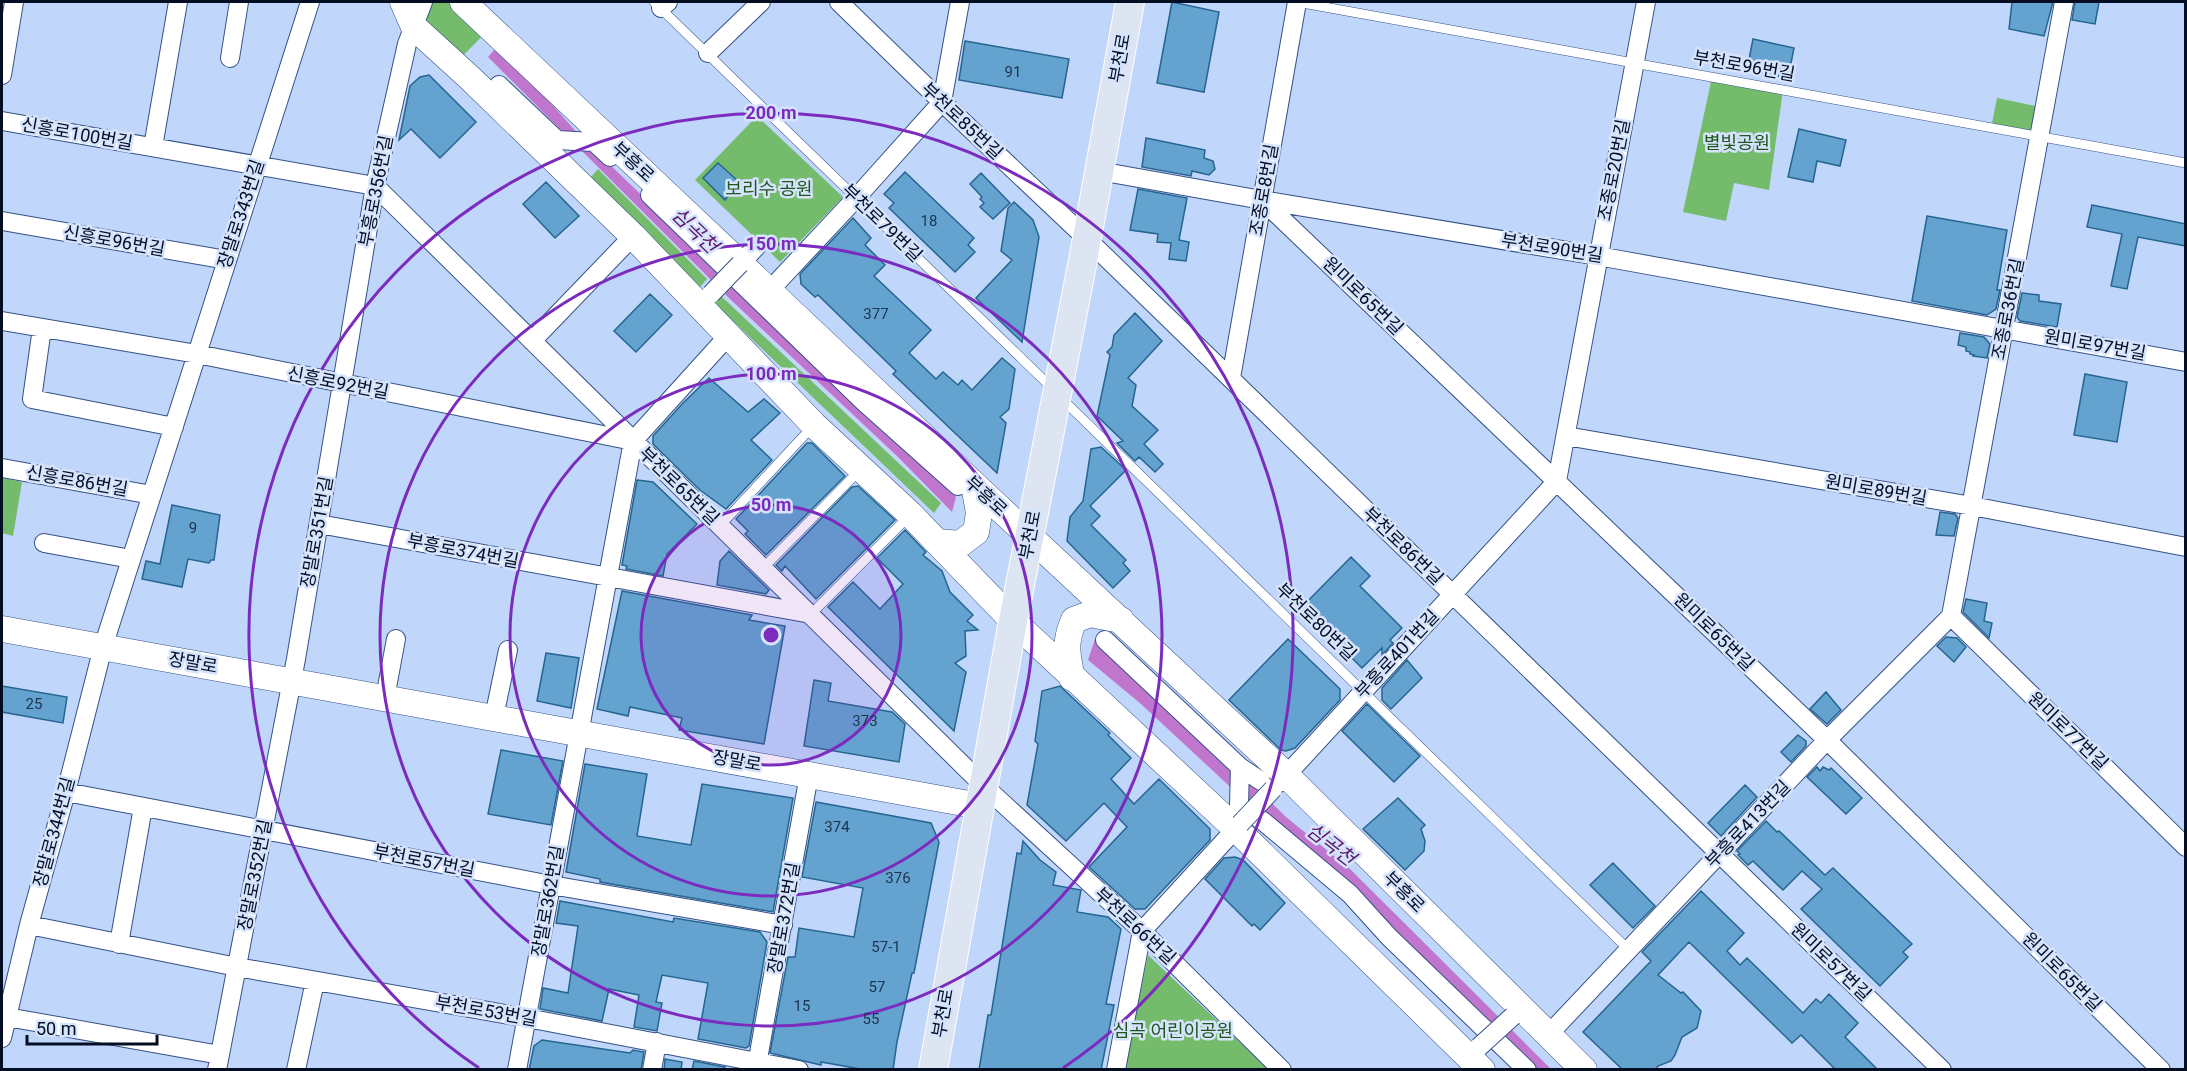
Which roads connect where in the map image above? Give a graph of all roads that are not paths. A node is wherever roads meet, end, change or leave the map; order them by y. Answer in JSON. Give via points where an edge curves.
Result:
{"nodes":[{"id":1,"x":14,"y":2,"type":"edge"},
{"id":2,"x":178,"y":2,"type":"edge"},
{"id":3,"x":239,"y":2,"type":"edge"},
{"id":4,"x":309,"y":2,"type":"edge"},
{"id":5,"x":403,"y":2,"type":"edge"},
{"id":6,"x":423,"y":2,"type":"edge"},
{"id":7,"x":463,"y":2,"type":"edge"},
{"id":8,"x":761,"y":2,"type":"edge"},
{"id":9,"x":838,"y":2,"type":"edge"},
{"id":10,"x":960,"y":2,"type":"edge"},
{"id":11,"x":1130,"y":2,"type":"edge"},
{"id":12,"x":1297,"y":2,"type":"edge"},
{"id":13,"x":1646,"y":2,"type":"edge"},
{"id":14,"x":2064,"y":2,"type":"edge"},
{"id":15,"x":661,"y":4,"type":"edge"},
{"id":16,"x":414,"y":27,"type":"junction"},
{"id":17,"x":708,"y":53,"type":"junction"},
{"id":18,"x":230,"y":58,"type":"dead end"},
{"id":19,"x":1635,"y":63,"type":"junction"},
{"id":20,"x":2,"y":75,"type":"edge"},
{"id":21,"x":499,"y":85,"type":"dead end"},
{"id":22,"x":942,"y":102,"type":"junction"},
{"id":23,"x":2,"y":121,"type":"edge"},
{"id":24,"x":2040,"y":137,"type":"junction"},
{"id":25,"x":153,"y":147,"type":"junction"},
{"id":26,"x":611,"y":158,"type":"junction"},
{"id":27,"x":2186,"y":163,"type":"edge"},
{"id":28,"x":257,"y":165,"type":"junction"},
{"id":29,"x":1100,"y":171,"type":"junction"},
{"id":30,"x":375,"y":186,"type":"junction"},
{"id":31,"x":856,"y":198,"type":"junction"},
{"id":32,"x":1262,"y":200,"type":"junction"},
{"id":33,"x":2,"y":221,"type":"edge"},
{"id":34,"x":633,"y":236,"type":"junction"},
{"id":35,"x":1087,"y":239,"type":"junction"},
{"id":36,"x":1598,"y":256,"type":"junction"},
{"id":37,"x":227,"y":260,"type":"junction"},
{"id":38,"x":744,"y":260,"type":"junction"},
{"id":39,"x":769,"y":291,"type":"junction"},
{"id":40,"x":705,"y":300,"type":"junction"},
{"id":41,"x":2,"y":321,"type":"edge"},
{"id":42,"x":42,"y":328,"type":"junction"},
{"id":43,"x":2004,"y":329,"type":"junction"},
{"id":44,"x":728,"y":336,"type":"junction"},
{"id":45,"x":532,"y":341,"type":"junction"},
{"id":46,"x":197,"y":354,"type":"junction"},
{"id":47,"x":2186,"y":362,"type":"edge"},
{"id":48,"x":1230,"y":378,"type":"junction"},
{"id":49,"x":343,"y":384,"type":"junction"},
{"id":50,"x":1057,"y":393,"type":"junction"},
{"id":51,"x":814,"y":425,"type":"junction"},
{"id":52,"x":174,"y":426,"type":"junction"},
{"id":53,"x":1566,"y":436,"type":"junction"},
{"id":54,"x":633,"y":441,"type":"junction"},
{"id":55,"x":2,"y":468,"type":"edge"},
{"id":56,"x":861,"y":469,"type":"junction"},
{"id":57,"x":1557,"y":481,"type":"junction"},
{"id":58,"x":966,"y":486,"type":"junction"},
{"id":59,"x":152,"y":495,"type":"junction"},
{"id":60,"x":1972,"y":506,"type":"junction"},
{"id":61,"x":910,"y":514,"type":"junction"},
{"id":62,"x":319,"y":524,"type":"junction"},
{"id":63,"x":720,"y":526,"type":"junction"},
{"id":64,"x":1030,"y":536,"type":"junction"},
{"id":65,"x":937,"y":542,"type":"junction"},
{"id":66,"x":45,"y":543,"type":"dead end"},
{"id":67,"x":2186,"y":548,"type":"edge"},
{"id":68,"x":131,"y":559,"type":"junction"},
{"id":69,"x":763,"y":567,"type":"junction"},
{"id":70,"x":607,"y":577,"type":"junction"},
{"id":71,"x":1452,"y":594,"type":"junction"},
{"id":72,"x":811,"y":614,"type":"junction"},
{"id":73,"x":1950,"y":616,"type":"junction"},
{"id":74,"x":1121,"y":620,"type":"junction"},
{"id":75,"x":1013,"y":621,"type":"junction"},
{"id":76,"x":2,"y":629,"type":"edge"},
{"id":77,"x":396,"y":639,"type":"dead end"},
{"id":78,"x":1105,"y":640,"type":"dead end"},
{"id":79,"x":103,"y":647,"type":"junction"},
{"id":80,"x":508,"y":650,"type":"dead end"},
{"id":81,"x":1072,"y":678,"type":"junction"},
{"id":82,"x":292,"y":681,"type":"junction"},
{"id":83,"x":1363,"y":691,"type":"junction"},
{"id":84,"x":385,"y":698,"type":"junction"},
{"id":85,"x":494,"y":717,"type":"junction"},
{"id":86,"x":579,"y":733,"type":"junction"},
{"id":87,"x":1827,"y":740,"type":"junction"},
{"id":88,"x":1240,"y":767,"type":"junction"},
{"id":89,"x":809,"y":775,"type":"junction"},
{"id":90,"x":1286,"y":775,"type":"junction"},
{"id":91,"x":1261,"y":781,"type":"dead end"},
{"id":92,"x":66,"y":792,"type":"junction"},
{"id":93,"x":982,"y":796,"type":"junction"},
{"id":94,"x":143,"y":807,"type":"junction"},
{"id":95,"x":1236,"y":829,"type":"junction"},
{"id":96,"x":263,"y":830,"type":"junction"},
{"id":97,"x":2186,"y":847,"type":"edge"},
{"id":98,"x":1720,"y":854,"type":"junction"},
{"id":99,"x":551,"y":885,"type":"junction"},
{"id":100,"x":28,"y":925,"type":"junction"},
{"id":101,"x":783,"y":925,"type":"junction"},
{"id":102,"x":1142,"y":931,"type":"junction"},
{"id":103,"x":119,"y":944,"type":"junction"},
{"id":104,"x":1628,"y":949,"type":"junction"},
{"id":105,"x":237,"y":967,"type":"junction"},
{"id":106,"x":315,"y":981,"type":"junction"},
{"id":107,"x":1517,"y":1012,"type":"junction"},
{"id":108,"x":527,"y":1018,"type":"junction"},
{"id":109,"x":3,"y":1027,"type":"edge"},
{"id":110,"x":1548,"y":1035,"type":"junction"},
{"id":111,"x":657,"y":1042,"type":"junction"},
{"id":112,"x":1477,"y":1058,"type":"edge"},
{"id":113,"x":219,"y":1062,"type":"edge"},
{"id":114,"x":757,"y":1065,"type":"edge"},
{"id":115,"x":296,"y":1070,"type":"edge"},
{"id":116,"x":517,"y":1070,"type":"edge"},
{"id":117,"x":652,"y":1070,"type":"edge"},
{"id":118,"x":800,"y":1070,"type":"edge"},
{"id":119,"x":933,"y":1070,"type":"edge"},
{"id":120,"x":1116,"y":1070,"type":"edge"},
{"id":121,"x":1282,"y":1070,"type":"edge"},
{"id":122,"x":1527,"y":1070,"type":"edge"},
{"id":123,"x":1584,"y":1070,"type":"edge"},
{"id":124,"x":1942,"y":1070,"type":"edge"},
{"id":125,"x":2162,"y":1070,"type":"edge"}],
"edges":[{"from":1,"to":20,"type":"street"},
{"from":2,"to":25,"type":"street","name":"신흥로100번길"},
{"from":3,"to":18,"type":"street"},
{"from":4,"to":28,"type":"street","name":"장말로343번길"},
{"from":5,"to":16,"type":"street"},
{"from":6,"to":16,"type":"street","name":"부흥로356번길"},
{"from":7,"to":38,"type":"street","name":"부흥로"},
{"from":8,"to":17,"type":"street"},
{"from":9,"to":22,"type":"street","name":"부천로85번길"},
{"from":10,"to":22,"type":"street"},
{"from":11,"to":29,"type":"main road","name":"부천로"},
{"from":12,"to":19,"type":"lane","name":"부천로96번길"},
{"from":12,"to":32,"type":"street","name":"조종로8번길"},
{"from":13,"to":19,"type":"street","name":"조종로20번길"},
{"from":14,"to":24,"type":"street","name":"조종로36번길"},
{"from":15,"to":17,"type":"lane","name":"부천로79번길"},
{"from":16,"to":30,"type":"street","name":"부흥로356번길"},
{"from":16,"to":34,"type":"street"},
{"from":17,"to":31,"type":"lane","name":"부천로79번길"},
{"from":19,"to":24,"type":"lane","name":"부천로96번길"},
{"from":19,"to":36,"type":"street","name":"조종로20번길"},
{"from":21,"to":26,"type":"street","via":[[557,140],[594,142]]},
{"from":22,"to":31,"type":"street"},
{"from":22,"to":35,"type":"street","name":"부천로85번길"},
{"from":23,"to":25,"type":"street","name":"신흥로100번길"},
{"from":24,"to":27,"type":"lane","name":"부천로96번길"},
{"from":24,"to":43,"type":"street","name":"조종로36번길"},
{"from":25,"to":28,"type":"street","name":"신흥로100번길"},
{"from":26,"to":38,"type":"street"},
{"from":26,"to":58,"type":"street","via":[[864,402]]},
{"from":28,"to":30,"type":"street","name":"신흥로100번길"},
{"from":28,"to":37,"type":"street","name":"장말로343번길"},
{"from":29,"to":32,"type":"street","name":"부천로90번길"},
{"from":29,"to":35,"type":"main road","name":"부천로"},
{"from":30,"to":45,"type":"street","name":"부천로65번길"},
{"from":30,"to":49,"type":"street","name":"부흥로356번길"},
{"from":31,"to":39,"type":"street"},
{"from":31,"to":50,"type":"lane","name":"부천로79번길"},
{"from":32,"to":36,"type":"street","name":"부천로90번길"},
{"from":32,"to":48,"type":"street","name":"조종로8번길"},
{"from":32,"to":57,"type":"street","name":"원미로65번길"},
{"from":33,"to":37,"type":"street","name":"신흥로96번길"},
{"from":34,"to":40,"type":"street"},
{"from":34,"to":45,"type":"street"},
{"from":35,"to":48,"type":"street","name":"부천로86번길"},
{"from":35,"to":50,"type":"main road","name":"부천로"},
{"from":36,"to":43,"type":"street","name":"부천로90번길"},
{"from":36,"to":53,"type":"street","name":"조종로20번길"},
{"from":37,"to":46,"type":"street","name":"장말로343번길"},
{"from":38,"to":39,"type":"street","name":"부흥로"},
{"from":38,"to":40,"type":"street","bridge":true},
{"from":39,"to":58,"type":"street","name":"부흥로"},
{"from":40,"to":44,"type":"street"},
{"from":41,"to":42,"type":"street","name":"신흥로92번길"},
{"from":42,"to":46,"type":"street","name":"신흥로92번길"},
{"from":42,"to":52,"type":"street","via":[[32,399]]},
{"from":43,"to":47,"type":"street","name":"원미로97번길"},
{"from":43,"to":60,"type":"street","name":"조종로36번길"},
{"from":44,"to":51,"type":"street"},
{"from":44,"to":54,"type":"street"},
{"from":45,"to":54,"type":"street","name":"부천로65번길"},
{"from":46,"to":49,"type":"street","name":"신흥로92번길"},
{"from":46,"to":52,"type":"street","name":"장말로343번길"},
{"from":48,"to":71,"type":"street","name":"부천로86번길"},
{"from":49,"to":54,"type":"street","name":"신흥로92번길"},
{"from":49,"to":62,"type":"street","name":"장말로351번길"},
{"from":50,"to":64,"type":"main road","name":"부천로"},
{"from":50,"to":83,"type":"lane","name":"부천로80번길"},
{"from":51,"to":56,"type":"street"},
{"from":51,"to":63,"type":"lane"},
{"from":52,"to":59,"type":"street","name":"장말로343번길"},
{"from":53,"to":57,"type":"street","name":"조종로20번길"},
{"from":53,"to":60,"type":"street","name":"원미로89번길"},
{"from":54,"to":63,"type":"street","name":"부천로65번길"},
{"from":54,"to":70,"type":"street"},
{"from":55,"to":59,"type":"street","name":"신흥로86번길"},
{"from":56,"to":61,"type":"street"},
{"from":56,"to":69,"type":"lane"},
{"from":57,"to":71,"type":"street","name":"부흥로401번길"},
{"from":57,"to":87,"type":"street","name":"원미로65번길"},
{"from":58,"to":64,"type":"street","name":"부흥로"},
{"from":58,"to":65,"type":"street","via":[[979,513],[976,532],[960,544]]},
{"from":59,"to":68,"type":"street","name":"장말로343번길"},
{"from":60,"to":67,"type":"street","name":"원미로89번길"},
{"from":60,"to":73,"type":"street","name":"조종로36번길"},
{"from":61,"to":65,"type":"street"},
{"from":61,"to":72,"type":"lane"},
{"from":62,"to":70,"type":"street","name":"부흥로374번길"},
{"from":62,"to":82,"type":"street","name":"장말로351번길"},
{"from":63,"to":69,"type":"street","name":"부천로65번길"},
{"from":64,"to":74,"type":"street","name":"부흥로"},
{"from":64,"to":75,"type":"main road","name":"부천로"},
{"from":65,"to":75,"type":"street"},
{"from":66,"to":68,"type":"street"},
{"from":68,"to":79,"type":"street","name":"장말로343번길"},
{"from":69,"to":72,"type":"street","name":"부천로65번길"},
{"from":70,"to":72,"type":"street","name":"부흥로374번길"},
{"from":70,"to":86,"type":"street"},
{"from":71,"to":83,"type":"street","name":"부흥로401번길"},
{"from":71,"to":98,"type":"street","name":"부천로86번길"},
{"from":72,"to":93,"type":"street","name":"부천로65번길"},
{"from":73,"to":87,"type":"street","name":"부흥로413번길"},
{"from":73,"to":97,"type":"street","name":"원미로77번길"},
{"from":74,"to":81,"type":"street","via":[[1090,614],[1074,620],[1067,635]]},
{"from":74,"to":90,"type":"street","name":"부흥로"},
{"from":75,"to":81,"type":"street"},
{"from":75,"to":93,"type":"main road","name":"부천로"},
{"from":76,"to":79,"type":"street","name":"장말로"},
{"from":77,"to":84,"type":"street"},
{"from":78,"to":88,"type":"street"},
{"from":79,"to":82,"type":"street","name":"장말로"},
{"from":79,"to":92,"type":"street","name":"장말로344번길"},
{"from":80,"to":85,"type":"street"},
{"from":81,"to":95,"type":"street"},
{"from":82,"to":84,"type":"street","name":"장말로"},
{"from":82,"to":96,"type":"street","name":"장말로352번길"},
{"from":83,"to":90,"type":"street","name":"부흥로401번길"},
{"from":83,"to":104,"type":"lane","name":"부천로80번길"},
{"from":84,"to":85,"type":"street","name":"장말로"},
{"from":85,"to":86,"type":"street","name":"장말로"},
{"from":86,"to":89,"type":"street","name":"장말로"},
{"from":86,"to":99,"type":"street","name":"장말로362번길"},
{"from":87,"to":98,"type":"street","name":"부흥로413번길"},
{"from":87,"to":125,"type":"street","name":"원미로65번길"},
{"from":88,"to":91,"type":"street"},
{"from":88,"to":122,"type":"street","via":[[1239,805],[1350,894]]},
{"from":89,"to":93,"type":"street","name":"장말로"},
{"from":89,"to":101,"type":"street","name":"장말로372번길"},
{"from":90,"to":95,"type":"street","name":"부흥로401번길","bridge":true},
{"from":90,"to":107,"type":"street","name":"부흥로"},
{"from":92,"to":94,"type":"street","name":"부천로57번길"},
{"from":92,"to":100,"type":"street","name":"장말로344번길"},
{"from":93,"to":102,"type":"street","name":"부천로66번길"},
{"from":93,"to":119,"type":"main road","name":"부천로"},
{"from":94,"to":96,"type":"street","name":"부천로57번길"},
{"from":94,"to":103,"type":"street"},
{"from":95,"to":102,"type":"street","name":"부흥로401번길"},
{"from":95,"to":112,"type":"street"},
{"from":96,"to":99,"type":"street","name":"부천로57번길"},
{"from":96,"to":105,"type":"street","name":"장말로352번길"},
{"from":98,"to":104,"type":"street","name":"부흥로413번길"},
{"from":98,"to":124,"type":"street","name":"원미로57번길"},
{"from":99,"to":101,"type":"street","name":"부천로57번길"},
{"from":99,"to":108,"type":"street","name":"장말로362번길"},
{"from":100,"to":103,"type":"street","name":"부천로53번길"},
{"from":100,"to":109,"type":"street","name":"장말로344번길"},
{"from":101,"to":114,"type":"street","name":"장말로372번길"},
{"from":102,"to":120,"type":"street"},
{"from":102,"to":121,"type":"street","name":"부천로66번길"},
{"from":103,"to":105,"type":"street","name":"부천로53번길"},
{"from":104,"to":110,"type":"street","name":"부흥로413번길"},
{"from":105,"to":106,"type":"street","name":"부천로53번길"},
{"from":105,"to":113,"type":"street","name":"장말로352번길"},
{"from":106,"to":108,"type":"street","name":"부천로53번길"},
{"from":106,"to":115,"type":"street"},
{"from":107,"to":110,"type":"street","name":"부흥로"},
{"from":107,"to":112,"type":"street","bridge":true},
{"from":108,"to":111,"type":"street","name":"부천로53번길"},
{"from":108,"to":116,"type":"street","name":"장말로362번길"},
{"from":109,"to":113,"type":"street","name":"장말로344번길"},
{"from":110,"to":123,"type":"street","name":"부흥로"},
{"from":111,"to":114,"type":"street","name":"부천로53번길"},
{"from":111,"to":117,"type":"street"},
{"from":114,"to":118,"type":"street","name":"부천로53번길"}]}
